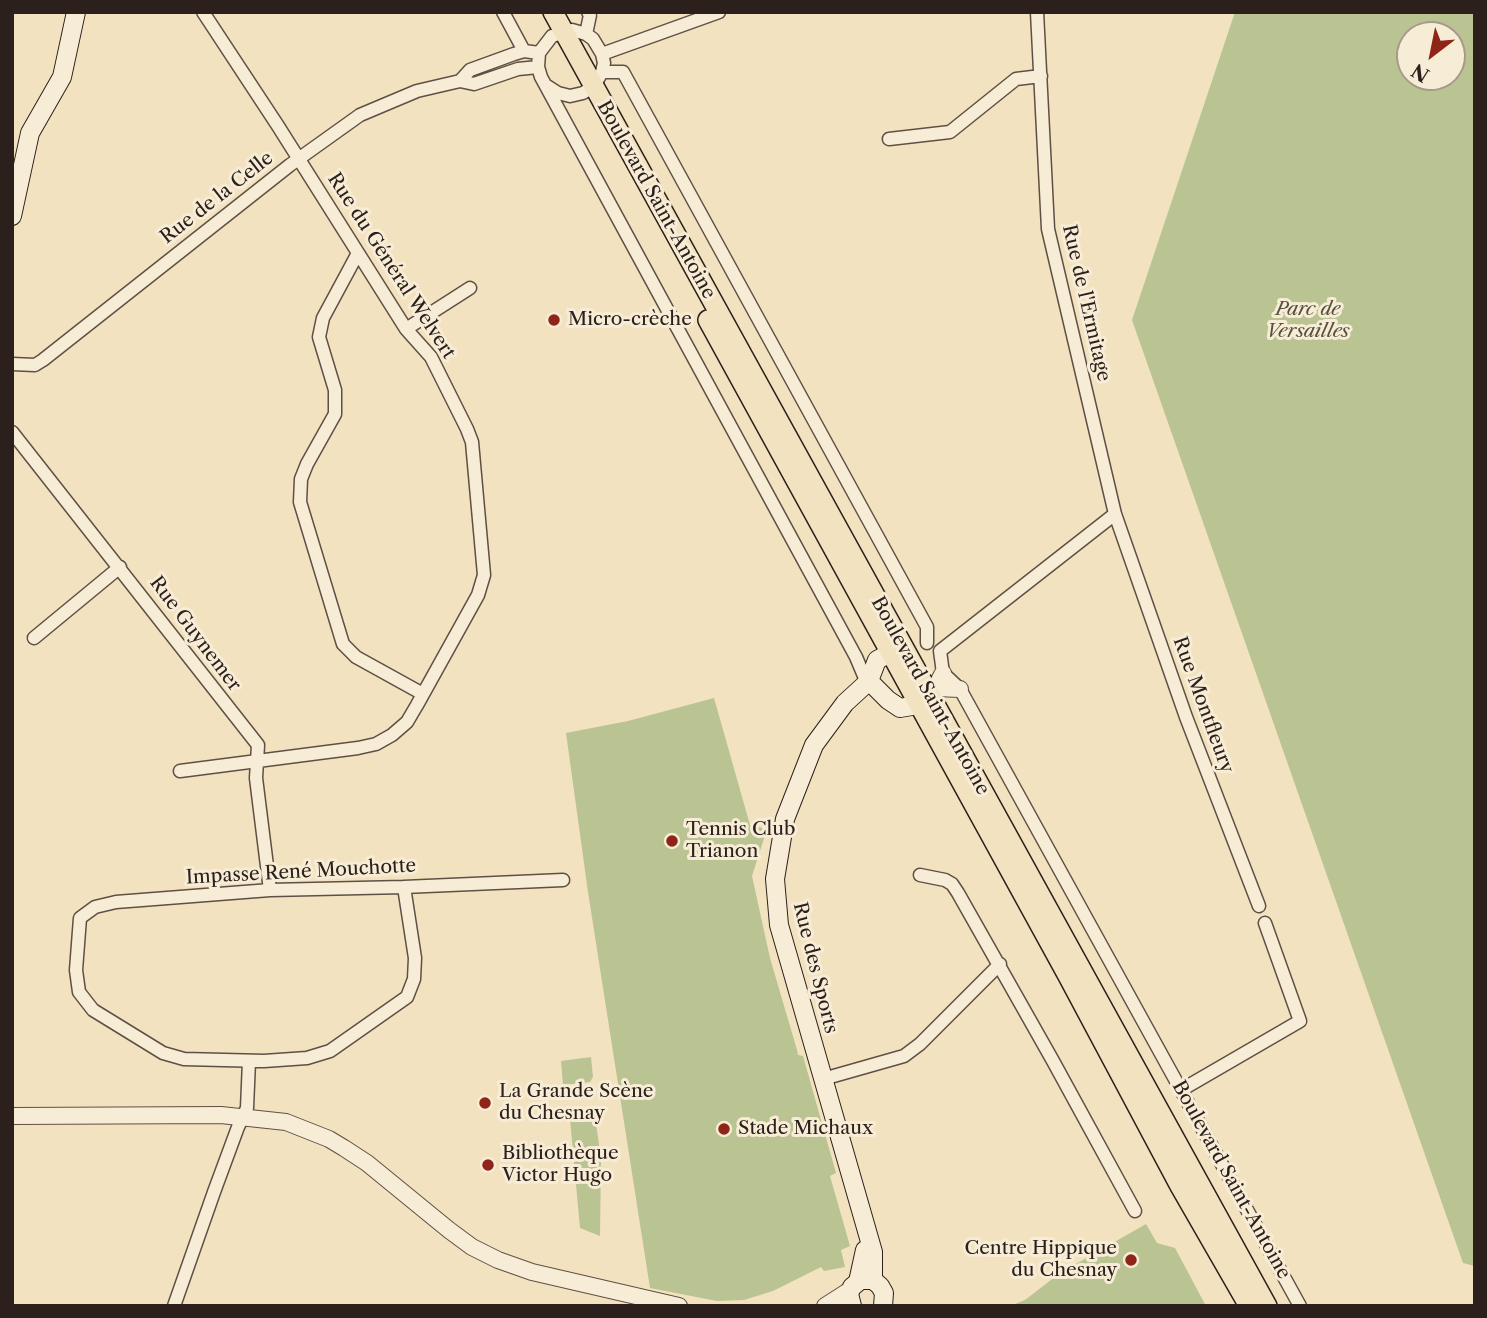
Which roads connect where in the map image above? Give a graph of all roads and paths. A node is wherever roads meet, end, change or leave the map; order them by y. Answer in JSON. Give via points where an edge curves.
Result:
{"nodes":[{"id":1,"x":76,"y":12,"type":"edge"},
{"id":2,"x":203,"y":12,"type":"edge"},
{"id":3,"x":503,"y":12,"type":"edge"},
{"id":4,"x":539,"y":12,"type":"edge"},
{"id":5,"x":553,"y":12,"type":"edge"},
{"id":6,"x":588,"y":12,"type":"edge"},
{"id":7,"x":719,"y":12,"type":"edge"},
{"id":8,"x":1037,"y":12,"type":"edge"},
{"id":9,"x":558,"y":33,"type":"junction"},
{"id":10,"x":586,"y":34,"type":"junction"},
{"id":11,"x":524,"y":51,"type":"junction"},
{"id":12,"x":539,"y":53,"type":"junction"},
{"id":13,"x":603,"y":54,"type":"junction"},
{"id":14,"x":538,"y":67,"type":"junction"},
{"id":15,"x":1041,"y":76,"type":"junction"},
{"id":16,"x":460,"y":81,"type":"junction"},
{"id":17,"x":593,"y":84,"type":"junction"},
{"id":18,"x":547,"y":86,"type":"junction"},
{"id":19,"x":889,"y":139,"type":"dead end"},
{"id":20,"x":298,"y":159,"type":"junction"},
{"id":21,"x":12,"y":216,"type":"edge"},
{"id":22,"x":358,"y":253,"type":"junction"},
{"id":23,"x":470,"y":288,"type":"dead end"},
{"id":24,"x":406,"y":329,"type":"junction"},
{"id":25,"x":12,"y":364,"type":"edge"},
{"id":26,"x":12,"y":432,"type":"edge"},
{"id":27,"x":1115,"y":514,"type":"junction"},
{"id":28,"x":120,"y":568,"type":"junction"},
{"id":29,"x":34,"y":638,"type":"dead end"},
{"id":30,"x":927,"y":643,"type":"junction"},
{"id":31,"x":896,"y":649,"type":"junction"},
{"id":32,"x":940,"y":651,"type":"junction"},
{"id":33,"x":868,"y":682,"type":"junction"},
{"id":34,"x":960,"y":690,"type":"joint"},
{"id":35,"x":930,"y":693,"type":"junction"},
{"id":36,"x":423,"y":694,"type":"junction"},
{"id":37,"x":258,"y":762,"type":"junction"},
{"id":38,"x":180,"y":771,"type":"dead end"},
{"id":39,"x":920,"y":875,"type":"dead end"},
{"id":40,"x":562,"y":880,"type":"dead end"},
{"id":41,"x":404,"y":887,"type":"junction"},
{"id":42,"x":270,"y":890,"type":"junction"},
{"id":43,"x":1259,"y":906,"type":"dead end"},
{"id":44,"x":1265,"y":923,"type":"dead end"},
{"id":45,"x":1000,"y":964,"type":"junction"},
{"id":46,"x":249,"y":1061,"type":"junction"},
{"id":47,"x":823,"y":1079,"type":"junction"},
{"id":48,"x":1181,"y":1090,"type":"junction"},
{"id":49,"x":12,"y":1116,"type":"edge"},
{"id":50,"x":243,"y":1117,"type":"junction"},
{"id":51,"x":1135,"y":1210,"type":"dead end"},
{"id":52,"x":858,"y":1289,"type":"edge"},
{"id":53,"x":883,"y":1305,"type":"edge"},
{"id":54,"x":174,"y":1306,"type":"edge"},
{"id":55,"x":679,"y":1306,"type":"edge"},
{"id":56,"x":827,"y":1306,"type":"edge"},
{"id":57,"x":1249,"y":1306,"type":"edge"},
{"id":58,"x":1267,"y":1306,"type":"edge"},
{"id":59,"x":1300,"y":1306,"type":"edge"}],
"edges":[{"from":1,"to":21,"type":"main road","via":[[62,77],[30,133]]},
{"from":2,"to":20,"type":"street","name":"Rue du Général Welvert"},
{"from":3,"to":11,"type":"street"},
{"from":4,"to":9,"type":"main road","name":"Boulevard Saint-Antoine"},
{"from":5,"to":9,"type":"main road","name":"Boulevard Saint-Antoine"},
{"from":6,"to":10,"type":"street"},
{"from":7,"to":13,"type":"street"},
{"from":8,"to":15,"type":"street","name":"Rue de l'Ermitage"},
{"from":9,"to":10,"type":"street"},
{"from":9,"to":12,"type":"street"},
{"from":9,"to":17,"type":"main road","name":"Boulevard Saint-Antoine"},
{"from":10,"to":13,"type":"street"},
{"from":11,"to":12,"type":"street"},
{"from":11,"to":16,"type":"street","name":"Rue de la Celle","via":[[470,70]]},
{"from":12,"to":14,"type":"street"},
{"from":13,"to":17,"type":"street","name":"Boulevard Saint-Antoine"},
{"from":14,"to":16,"type":"street","name":"Rue de la Celle","via":[[517,68],[474,84]]},
{"from":14,"to":18,"type":"street"},
{"from":15,"to":19,"type":"street","via":[[1016,79],[950,132]]},
{"from":15,"to":27,"type":"street","name":"Rue de l'Ermitage","via":[[1048,229]]},
{"from":16,"to":20,"type":"street","name":"Rue de la Celle","via":[[417,91],[360,115]]},
{"from":17,"to":18,"type":"street","name":"Boulevard Saint-Antoine","via":[[564,95]]},
{"from":17,"to":30,"type":"street","name":"Boulevard Saint-Antoine","via":[[623,72],[927,627]]},
{"from":17,"to":31,"type":"main road","name":"Boulevard Saint-Antoine"},
{"from":18,"to":33,"type":"street"},
{"from":20,"to":22,"type":"street","name":"Rue du Général Welvert"},
{"from":20,"to":25,"type":"street","name":"Rue de la Celle","via":[[43,360],[35,365]]},
{"from":22,"to":24,"type":"street","name":"Rue du Général Welvert"},
{"from":22,"to":36,"type":"street","via":[[323,318],[319,337],[335,390],[335,414],[307,464],[300,502],[343,643],[356,657]]},
{"from":23,"to":24,"type":"street"},
{"from":24,"to":36,"type":"street","name":"Rue du Général Welvert","via":[[431,357],[467,429],[484,564],[478,595]]},
{"from":26,"to":28,"type":"street","name":"Rue Guynemer"},
{"from":27,"to":32,"type":"street"},
{"from":27,"to":43,"type":"street","name":"Rue Montfleury"},
{"from":28,"to":29,"type":"street"},
{"from":28,"to":37,"type":"street","name":"Rue Guynemer","via":[[258,745]]},
{"from":30,"to":31,"type":"street"},
{"from":30,"to":32,"type":"street"},
{"from":31,"to":33,"type":"main road","name":"Rue des Sports","via":[[877,660]]},
{"from":31,"to":35,"type":"main road","name":"Boulevard Saint-Antoine"},
{"from":32,"to":35,"type":"street","name":"Boulevard Saint-Antoine"},
{"from":33,"to":35,"type":"main road","via":[[900,708]]},
{"from":33,"to":47,"type":"main road","name":"Rue des Sports","via":[[845,703],[814,745],[785,819],[775,879],[779,925]]},
{"from":34,"to":35,"type":"street"},
{"from":34,"to":48,"type":"street","name":"Boulevard Saint-Antoine"},
{"from":35,"to":57,"type":"main road","name":"Boulevard Saint-Antoine","via":[[1068,976]]},
{"from":35,"to":58,"type":"main road","name":"Boulevard Saint-Antoine"},
{"from":36,"to":37,"type":"street","name":"Rue du Général Welvert","via":[[400,729],[376,744]]},
{"from":37,"to":38,"type":"street","name":"Rue du Général Welvert"},
{"from":37,"to":42,"type":"street","name":"Rue Guynemer"},
{"from":39,"to":45,"type":"street","via":[[952,884]]},
{"from":40,"to":41,"type":"street","name":"Impasse René Mouchotte"},
{"from":41,"to":42,"type":"street","name":"Impasse René Mouchotte"},
{"from":41,"to":46,"type":"street","name":"Impasse René Mouchotte","via":[[415,958],[407,997],[330,1051],[307,1058]]},
{"from":42,"to":46,"type":"street","name":"Impasse René Mouchotte","via":[[116,902],[95,907],[80,918],[76,980],[93,1010],[163,1053],[184,1059]]},
{"from":44,"to":48,"type":"street","via":[[1300,1021]]},
{"from":45,"to":47,"type":"street","via":[[904,1056]]},
{"from":45,"to":51,"type":"street"},
{"from":46,"to":50,"type":"street","via":[[249,1103]]},
{"from":47,"to":52,"type":"main road","name":"Rue des Sports","via":[[873,1252]]},
{"from":48,"to":59,"type":"street","name":"Boulevard Saint-Antoine"},
{"from":49,"to":50,"type":"street"},
{"from":50,"to":54,"type":"street"},
{"from":50,"to":55,"type":"street","via":[[286,1122],[329,1139],[367,1163],[472,1247],[498,1260]]},
{"from":52,"to":53,"type":"main road","name":"Rue des Sports","via":[[883,1290]]},
{"from":52,"to":56,"type":"street"}]}
